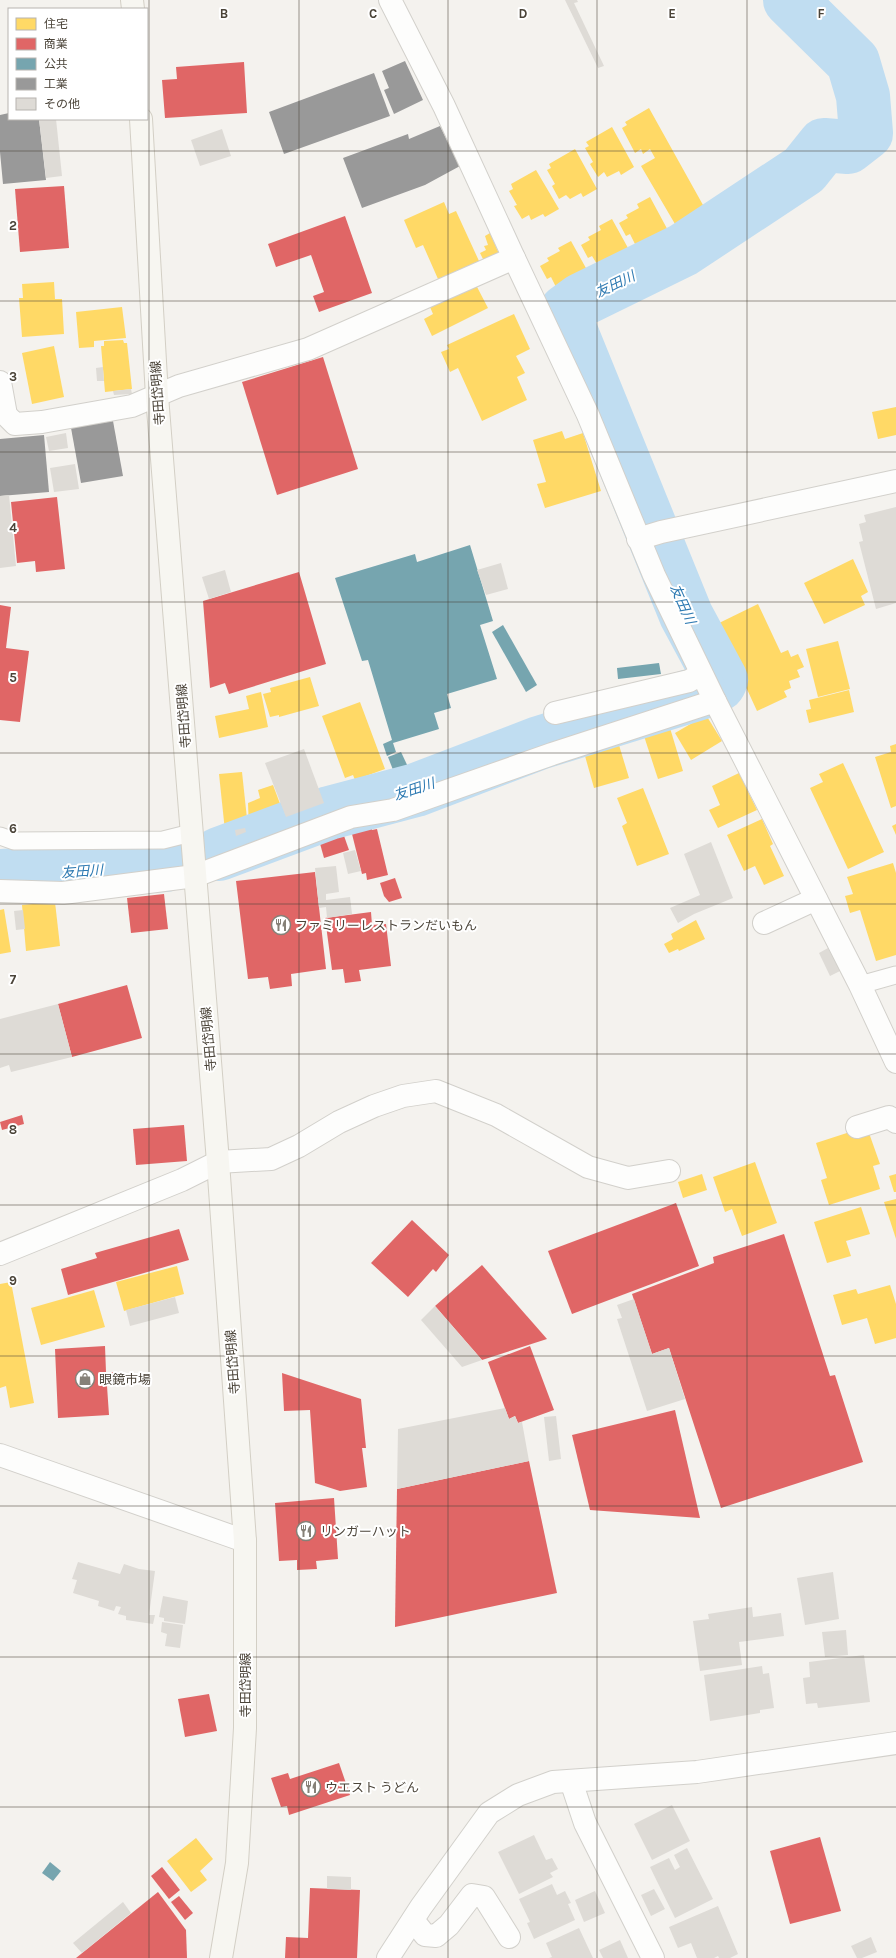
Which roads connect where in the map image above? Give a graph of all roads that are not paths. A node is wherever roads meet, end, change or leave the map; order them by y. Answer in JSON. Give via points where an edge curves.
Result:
{"nodes":[{"id":1,"x":390,"y":0,"type":"edge"},
{"id":2,"x":141,"y":120,"type":"edge"},
{"id":3,"x":514,"y":258,"type":"junction"},
{"id":4,"x":0,"y":382,"type":"edge"},
{"id":5,"x":157,"y":396,"type":"junction"},
{"id":6,"x":896,"y":481,"type":"edge"},
{"id":7,"x":649,"y":535,"type":"junction"},
{"id":8,"x":702,"y":674,"type":"junction"},
{"id":9,"x":715,"y":701,"type":"junction"},
{"id":10,"x":555,"y":713,"type":"dead end"},
{"id":11,"x":191,"y":832,"type":"junction"},
{"id":12,"x":0,"y":836,"type":"edge"},
{"id":13,"x":195,"y":876,"type":"junction"},
{"id":14,"x":0,"y":891,"type":"edge"},
{"id":15,"x":816,"y":899,"type":"junction"},
{"id":16,"x":764,"y":923,"type":"dead end"},
{"id":17,"x":896,"y":975,"type":"edge"},
{"id":18,"x":860,"y":985,"type":"junction"},
{"id":19,"x":896,"y":1062,"type":"edge"},
{"id":20,"x":896,"y":1122,"type":"edge"},
{"id":21,"x":857,"y":1127,"type":"dead end"},
{"id":22,"x":218,"y":1162,"type":"junction"},
{"id":23,"x":669,"y":1171,"type":"dead end"},
{"id":24,"x":0,"y":1254,"type":"edge"},
{"id":25,"x":0,"y":1455,"type":"edge"},
{"id":26,"x":245,"y":1542,"type":"junction"},
{"id":27,"x":896,"y":1743,"type":"edge"},
{"id":28,"x":571,"y":1781,"type":"junction"},
{"id":29,"x":413,"y":1920,"type":"junction"},
{"id":30,"x":508,"y":1937,"type":"dead end"},
{"id":31,"x":221,"y":1958,"type":"edge"},
{"id":32,"x":388,"y":1958,"type":"edge"},
{"id":33,"x":653,"y":1958,"type":"edge"}],
"edges":[{"from":1,"to":3,"type":"street","via":[[444,106]]},
{"from":2,"to":5,"type":"main road","name":"寺田岱明線"},
{"from":3,"to":5,"type":"street","via":[[308,349],[179,386]]},
{"from":3,"to":7,"type":"street","via":[[588,415]]},
{"from":4,"to":5,"type":"street","via":[[6,415],[15,424],[42,422],[132,406]]},
{"from":5,"to":11,"type":"main road","name":"寺田岱明線"},
{"from":6,"to":7,"type":"street"},
{"from":7,"to":8,"type":"street"},
{"from":8,"to":9,"type":"street"},
{"from":8,"to":10,"type":"street","via":[[689,681]]},
{"from":9,"to":13,"type":"street","via":[[552,754],[393,810],[351,817]]},
{"from":9,"to":15,"type":"street"},
{"from":11,"to":12,"type":"lane","via":[[163,840],[14,841]]},
{"from":11,"to":13,"type":"main road","name":"寺田岱明線"},
{"from":13,"to":14,"type":"street","via":[[63,893]]},
{"from":13,"to":22,"type":"main road","name":"寺田岱明線"},
{"from":15,"to":16,"type":"street"},
{"from":15,"to":18,"type":"street"},
{"from":17,"to":18,"type":"lane"},
{"from":18,"to":19,"type":"street"},
{"from":20,"to":21,"type":"street","via":[[889,1117]]},
{"from":22,"to":23,"type":"street","via":[[271,1159],[374,1106],[403,1096],[436,1091],[496,1115],[588,1167],[628,1178]]},
{"from":22,"to":24,"type":"street","via":[[182,1180]]},
{"from":22,"to":26,"type":"main road","name":"寺田岱明線"},
{"from":25,"to":26,"type":"street"},
{"from":26,"to":31,"type":"main road","name":"寺田岱明線","via":[[244,1744],[237,1863]]},
{"from":27,"to":28,"type":"street","via":[[697,1772]]},
{"from":28,"to":29,"type":"street","via":[[553,1782],[518,1795],[489,1813]]},
{"from":28,"to":33,"type":"street","via":[[585,1823]]},
{"from":29,"to":30,"type":"street","via":[[425,1935],[436,1936],[449,1925],[472,1895],[484,1897]]},
{"from":29,"to":32,"type":"street"}]}
